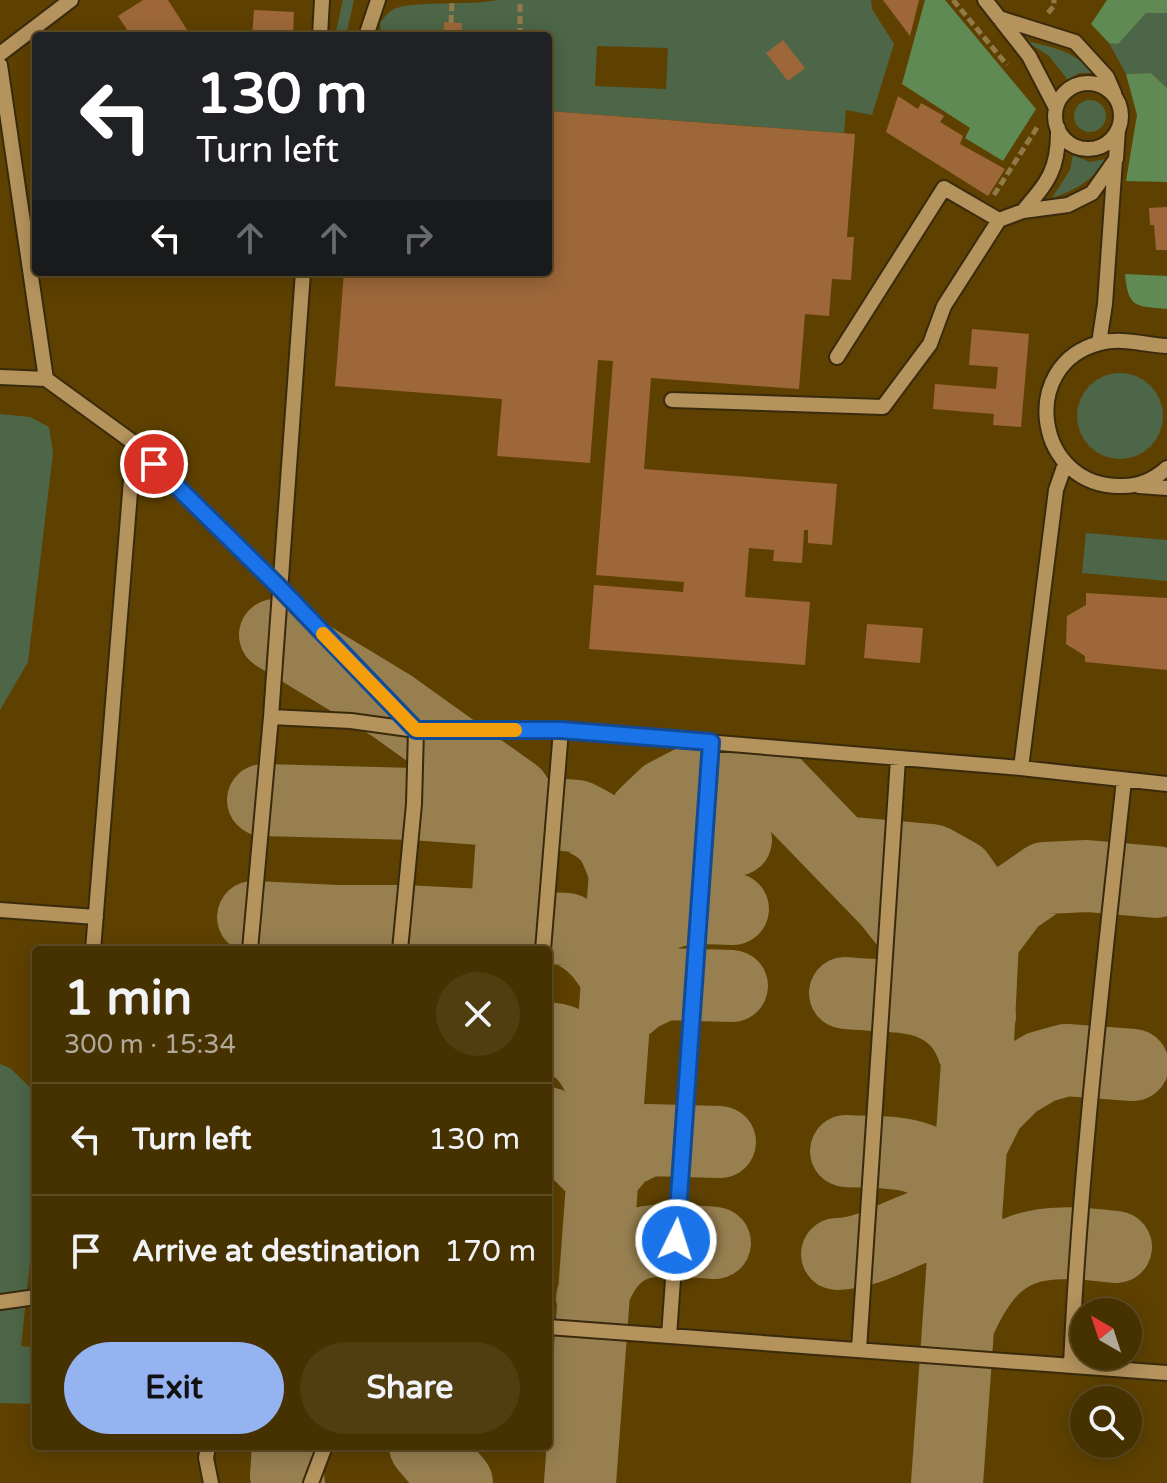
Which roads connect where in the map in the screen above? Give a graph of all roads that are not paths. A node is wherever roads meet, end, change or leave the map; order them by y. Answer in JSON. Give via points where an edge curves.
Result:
{"nodes":[{"id":1,"x":71,"y":0,"type":"edge"},
{"id":2,"x":322,"y":0,"type":"edge"},
{"id":3,"x":378,"y":0,"type":"edge"},
{"id":4,"x":993,"y":7,"type":"edge"},
{"id":5,"x":320,"y":32,"type":"edge"},
{"id":6,"x":367,"y":32,"type":"edge"},
{"id":7,"x":0,"y":54,"type":"edge"},
{"id":8,"x":0,"y":65,"type":"edge"},
{"id":9,"x":1116,"y":98,"type":"junction"},
{"id":10,"x":1051,"y":111,"type":"junction"},
{"id":11,"x":1058,"y":128,"type":"junction"},
{"id":12,"x":1118,"y":129,"type":"junction"},
{"id":13,"x":1116,"y":159,"type":"junction"},
{"id":14,"x":1023,"y":211,"type":"junction"},
{"id":15,"x":999,"y":220,"type":"junction"},
{"id":16,"x":303,"y":276,"type":"edge"},
{"id":17,"x":1099,"y":343,"type":"junction"},
{"id":18,"x":1145,"y":345,"type":"junction"},
{"id":19,"x":1167,"y":346,"type":"edge"},
{"id":20,"x":837,"y":357,"type":"dead end"},
{"id":21,"x":1167,"y":358,"type":"edge"},
{"id":22,"x":0,"y":377,"type":"edge"},
{"id":23,"x":46,"y":379,"type":"junction"},
{"id":24,"x":672,"y":400,"type":"dead end"},
{"id":25,"x":134,"y":443,"type":"junction"},
{"id":26,"x":1065,"y":464,"type":"junction"},
{"id":27,"x":1167,"y":468,"type":"edge"},
{"id":28,"x":1135,"y":486,"type":"junction"},
{"id":29,"x":1167,"y":488,"type":"edge"},
{"id":30,"x":279,"y":587,"type":"junction"},
{"id":31,"x":271,"y":717,"type":"junction"},
{"id":32,"x":416,"y":730,"type":"junction"},
{"id":33,"x":561,"y":730,"type":"junction"},
{"id":34,"x":711,"y":742,"type":"junction"},
{"id":35,"x":898,"y":759,"type":"junction"},
{"id":36,"x":1021,"y":768,"type":"junction"},
{"id":37,"x":1124,"y":780,"type":"junction"},
{"id":38,"x":1167,"y":784,"type":"edge"},
{"id":39,"x":0,"y":910,"type":"edge"},
{"id":40,"x":96,"y":917,"type":"junction"},
{"id":41,"x":93,"y":946,"type":"edge"},
{"id":42,"x":250,"y":946,"type":"edge"},
{"id":43,"x":400,"y":946,"type":"edge"},
{"id":44,"x":543,"y":946,"type":"edge"},
{"id":45,"x":32,"y":1298,"type":"edge"},
{"id":46,"x":1074,"y":1298,"type":"edge"},
{"id":47,"x":0,"y":1302,"type":"edge"},
{"id":48,"x":552,"y":1327,"type":"edge"},
{"id":49,"x":669,"y":1336,"type":"junction"},
{"id":50,"x":859,"y":1349,"type":"junction"},
{"id":51,"x":1070,"y":1365,"type":"edge"},
{"id":52,"x":1131,"y":1370,"type":"edge"},
{"id":53,"x":1167,"y":1373,"type":"edge"},
{"id":54,"x":207,"y":1450,"type":"edge"},
{"id":55,"x":323,"y":1450,"type":"edge"},
{"id":56,"x":211,"y":1483,"type":"edge"},
{"id":57,"x":311,"y":1483,"type":"edge"}],
"edges":[{"from":1,"to":7,"type":"lane"},
{"from":2,"to":5,"type":"lane"},
{"from":3,"to":6,"type":"lane"},
{"from":4,"to":9,"type":"lane","via":[[1075,42],[1107,77]]},
{"from":4,"to":10,"type":"lane","via":[[1029,56]]},
{"from":8,"to":23,"type":"lane"},
{"from":9,"to":10,"type":"lane","via":[[1089,83],[1068,90]]},
{"from":9,"to":12,"type":"lane"},
{"from":10,"to":11,"type":"lane"},
{"from":11,"to":12,"type":"lane","via":[[1072,144],[1093,148]]},
{"from":11,"to":14,"type":"lane","via":[[1059,148],[1049,182]]},
{"from":12,"to":13,"type":"lane"},
{"from":13,"to":14,"type":"lane","via":[[1092,193],[1068,205]]},
{"from":13,"to":17,"type":"lane"},
{"from":14,"to":15,"type":"lane"},
{"from":15,"to":20,"type":"lane","via":[[944,188]]},
{"from":15,"to":24,"type":"lane","via":[[944,306],[930,344],[883,407]]},
{"from":16,"to":30,"type":"lane"},
{"from":17,"to":18,"type":"lane"},
{"from":17,"to":26,"type":"lane","via":[[1058,371],[1048,394],[1045,419],[1051,443]]},
{"from":18,"to":19,"type":"lane"},
{"from":18,"to":21,"type":"lane"},
{"from":22,"to":23,"type":"lane"},
{"from":23,"to":25,"type":"lane"},
{"from":25,"to":30,"type":"lane"},
{"from":25,"to":40,"type":"lane"},
{"from":26,"to":28,"type":"lane","via":[[1085,479],[1109,487]]},
{"from":26,"to":36,"type":"lane","via":[[1056,490]]},
{"from":27,"to":28,"type":"lane"},
{"from":28,"to":29,"type":"lane"},
{"from":30,"to":31,"type":"lane"},
{"from":30,"to":32,"type":"lane"},
{"from":31,"to":32,"type":"lane"},
{"from":31,"to":42,"type":"lane"},
{"from":32,"to":33,"type":"lane"},
{"from":32,"to":43,"type":"lane"},
{"from":33,"to":34,"type":"lane"},
{"from":33,"to":44,"type":"lane"},
{"from":34,"to":35,"type":"lane"},
{"from":34,"to":49,"type":"lane"},
{"from":35,"to":36,"type":"lane"},
{"from":35,"to":50,"type":"lane"},
{"from":36,"to":37,"type":"lane"},
{"from":37,"to":38,"type":"lane"},
{"from":37,"to":46,"type":"lane"},
{"from":39,"to":40,"type":"lane"},
{"from":40,"to":41,"type":"lane"},
{"from":45,"to":47,"type":"lane"},
{"from":48,"to":49,"type":"lane"},
{"from":49,"to":50,"type":"lane"},
{"from":50,"to":51,"type":"lane"},
{"from":52,"to":53,"type":"lane"},
{"from":54,"to":56,"type":"lane"},
{"from":55,"to":57,"type":"lane"}]}
